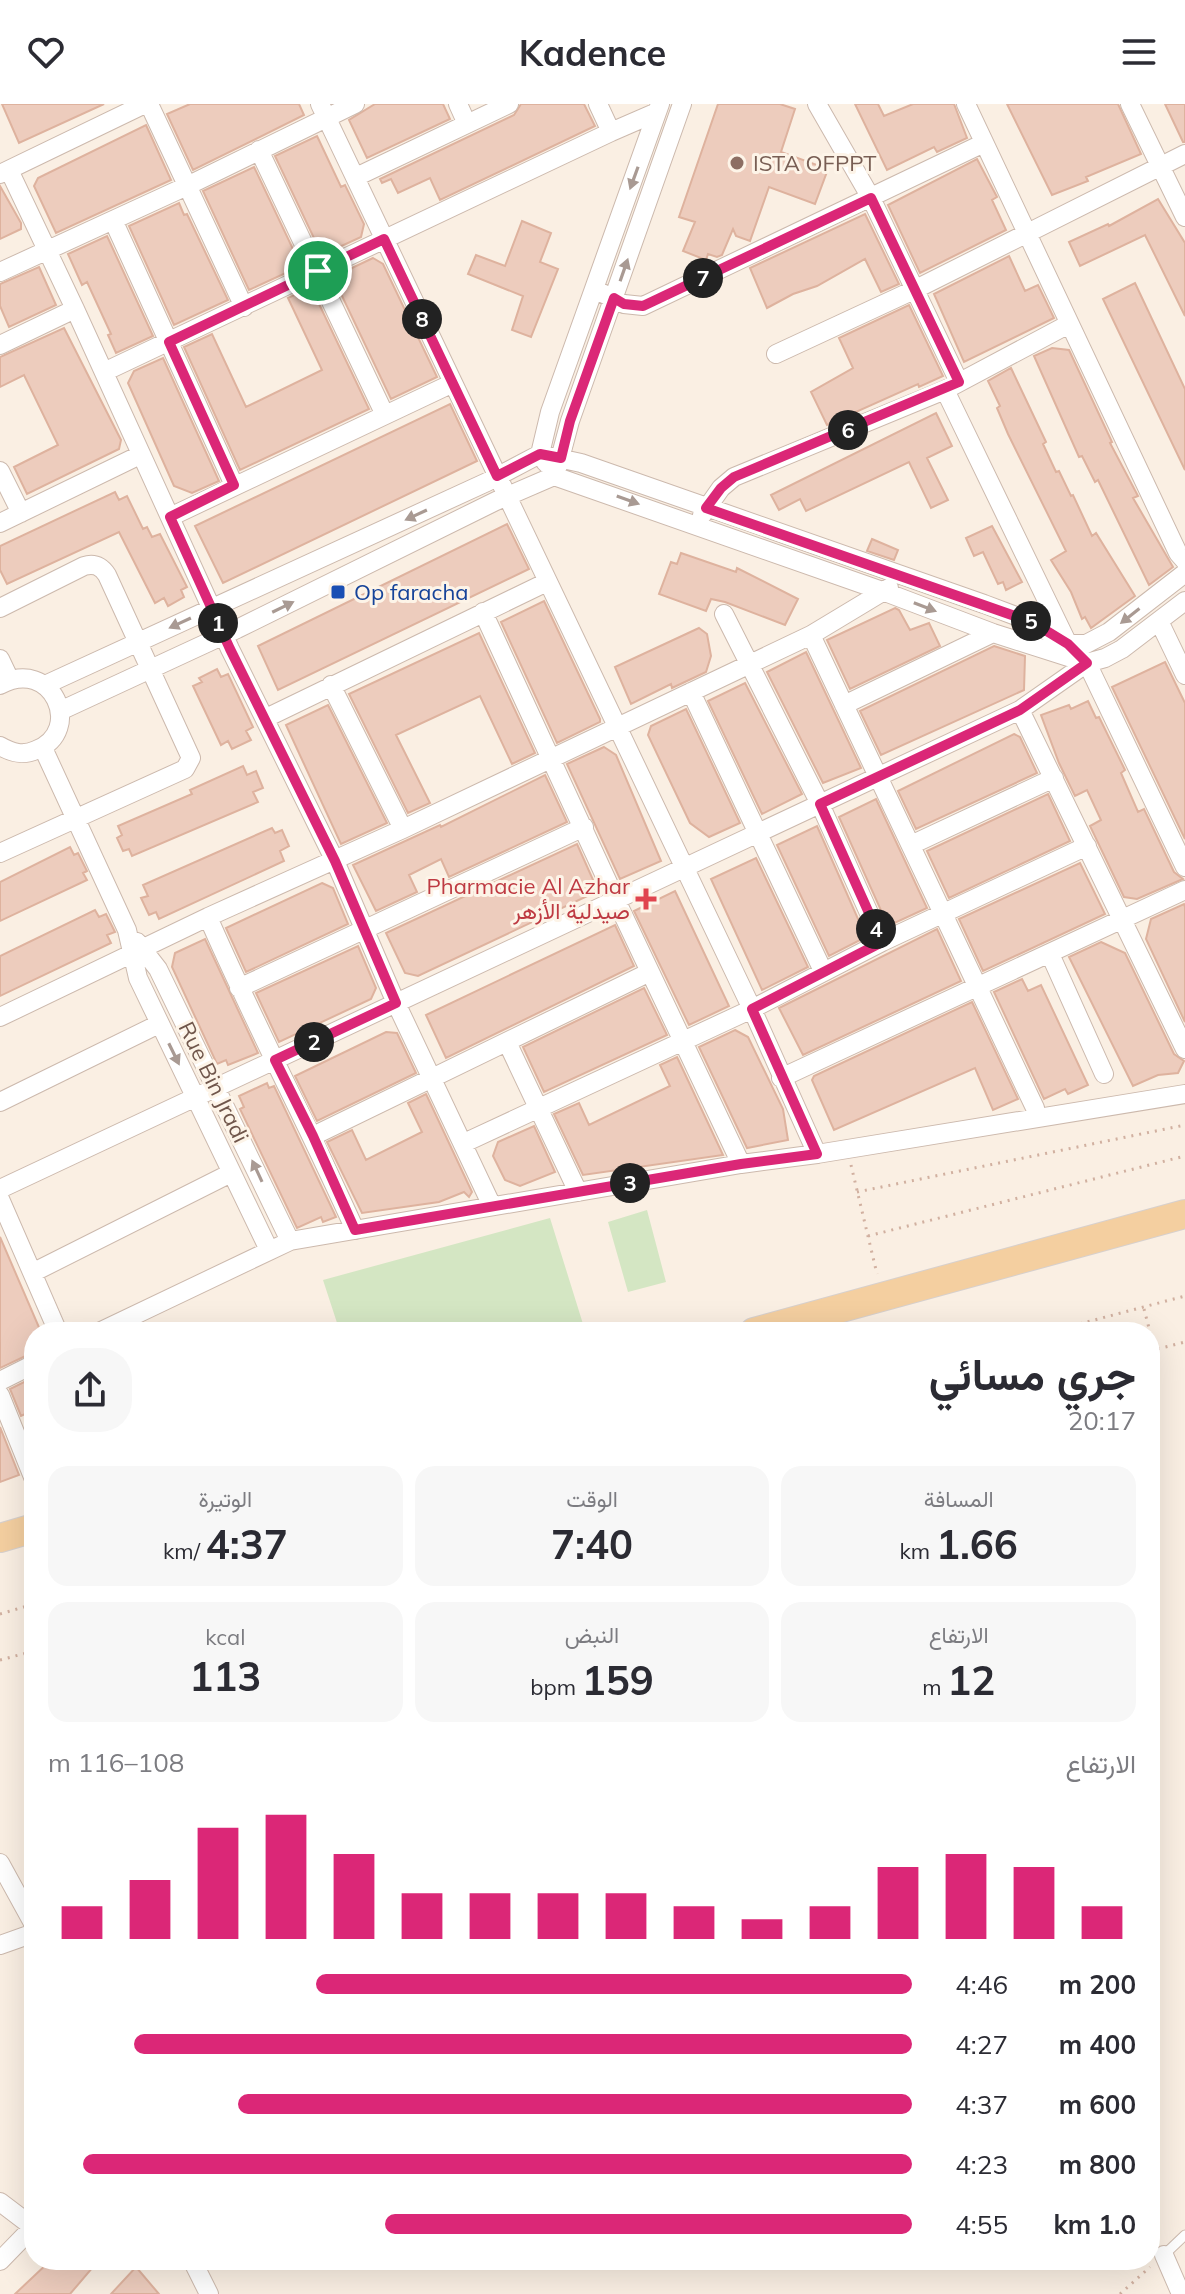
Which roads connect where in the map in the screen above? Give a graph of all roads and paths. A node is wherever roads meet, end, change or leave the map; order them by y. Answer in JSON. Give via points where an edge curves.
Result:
{"nodes":[{"id":1,"x":147,"y":104,"type":"edge"},
{"id":2,"x":355,"y":104,"type":"edge"},
{"id":3,"x":458,"y":104,"type":"edge"},
{"id":4,"x":509,"y":104,"type":"edge"},
{"id":5,"x":598,"y":104,"type":"edge"},
{"id":6,"x":682,"y":104,"type":"edge"},
{"id":7,"x":817,"y":104,"type":"edge"},
{"id":8,"x":966,"y":104,"type":"edge"},
{"id":9,"x":1130,"y":104,"type":"edge"},
{"id":10,"x":659,"y":108,"type":"edge"},
{"id":11,"x":323,"y":111,"type":"edge"},
{"id":12,"x":467,"y":124,"type":"junction"},
{"id":13,"x":611,"y":132,"type":"junction"},
{"id":14,"x":984,"y":143,"type":"junction"},
{"id":15,"x":259,"y":150,"type":"junction"},
{"id":16,"x":1185,"y":154,"type":"edge"},
{"id":17,"x":1160,"y":166,"type":"junction"},
{"id":18,"x":4,"y":172,"type":"edge"},
{"id":19,"x":356,"y":177,"type":"junction"},
{"id":20,"x":187,"y":186,"type":"junction"},
{"id":21,"x":871,"y":198,"type":"junction"},
{"id":22,"x":1185,"y":217,"type":"edge"},
{"id":23,"x":113,"y":220,"type":"junction"},
{"id":24,"x":1026,"y":232,"type":"junction"},
{"id":25,"x":384,"y":239,"type":"junction"},
{"id":26,"x":48,"y":250,"type":"junction"},
{"id":27,"x":318,"y":271,"type":"junction"},
{"id":28,"x":0,"y":272,"type":"edge"},
{"id":29,"x":594,"y":289,"type":"junction"},
{"id":30,"x":916,"y":289,"type":"junction"},
{"id":31,"x":614,"y":298,"type":"junction"},
{"id":32,"x":244,"y":307,"type":"junction"},
{"id":33,"x":75,"y":309,"type":"junction"},
{"id":34,"x":1069,"y":324,"type":"junction"},
{"id":35,"x":169,"y":342,"type":"junction"},
{"id":36,"x":0,"y":345,"type":"edge"},
{"id":37,"x":776,"y":354,"type":"dead end"},
{"id":38,"x":104,"y":372,"type":"junction"},
{"id":39,"x":453,"y":383,"type":"junction"},
{"id":40,"x":952,"y":386,"type":"junction"},
{"id":41,"x":384,"y":413,"type":"junction"},
{"id":42,"x":540,"y":454,"type":"junction"},
{"id":43,"x":140,"y":455,"type":"junction"},
{"id":44,"x":561,"y":458,"type":"junction"},
{"id":45,"x":0,"y":471,"type":"edge"},
{"id":46,"x":497,"y":476,"type":"junction"},
{"id":47,"x":554,"y":476,"type":"junction"},
{"id":48,"x":234,"y":485,"type":"junction"},
{"id":49,"x":507,"y":496,"type":"junction"},
{"id":50,"x":21,"y":513,"type":"junction"},
{"id":51,"x":702,"y":516,"type":"junction"},
{"id":52,"x":170,"y":517,"type":"junction"},
{"id":53,"x":0,"y":523,"type":"edge"},
{"id":54,"x":1185,"y":561,"type":"edge"},
{"id":55,"x":1185,"y":573,"type":"edge"},
{"id":56,"x":902,"y":575,"type":"junction"},
{"id":57,"x":547,"y":582,"type":"junction"},
{"id":58,"x":885,"y":592,"type":"junction"},
{"id":59,"x":1185,"y":601,"type":"edge"},
{"id":60,"x":0,"y":608,"type":"edge"},
{"id":61,"x":211,"y":609,"type":"junction"},
{"id":62,"x":483,"y":612,"type":"junction"},
{"id":63,"x":724,"y":614,"type":"dead end"},
{"id":64,"x":1159,"y":621,"type":"junction"},
{"id":65,"x":993,"y":633,"type":"junction"},
{"id":66,"x":224,"y":635,"type":"junction"},
{"id":67,"x":811,"y":635,"type":"junction"},
{"id":68,"x":137,"y":644,"type":"junction"},
{"id":69,"x":1068,"y":644,"type":"junction"},
{"id":70,"x":0,"y":659,"type":"edge"},
{"id":71,"x":1087,"y":663,"type":"junction"},
{"id":72,"x":751,"y":664,"type":"junction"},
{"id":73,"x":150,"y":671,"type":"junction"},
{"id":74,"x":1185,"y":675,"type":"edge"},
{"id":75,"x":5,"y":683,"type":"edge"},
{"id":76,"x":45,"y":685,"type":"junction"},
{"id":77,"x":331,"y":685,"type":"junction"},
{"id":78,"x":691,"y":692,"type":"junction"},
{"id":79,"x":844,"y":705,"type":"junction"},
{"id":80,"x":1020,"y":710,"type":"junction"},
{"id":81,"x":60,"y":711,"type":"junction"},
{"id":82,"x":266,"y":718,"type":"junction"},
{"id":83,"x":617,"y":728,"type":"junction"},
{"id":84,"x":0,"y":746,"type":"edge"},
{"id":85,"x":43,"y":748,"type":"junction"},
{"id":86,"x":552,"y":758,"type":"junction"},
{"id":87,"x":879,"y":776,"type":"junction"},
{"id":88,"x":1054,"y":778,"type":"junction"},
{"id":89,"x":820,"y":804,"type":"junction"},
{"id":90,"x":76,"y":817,"type":"junction"},
{"id":91,"x":584,"y":827,"type":"junction"},
{"id":92,"x":403,"y":829,"type":"junction"},
{"id":93,"x":757,"y":833,"type":"junction"},
{"id":94,"x":911,"y":845,"type":"junction"},
{"id":95,"x":1087,"y":846,"type":"junction"},
{"id":96,"x":0,"y":853,"type":"edge"},
{"id":97,"x":335,"y":861,"type":"junction"},
{"id":98,"x":1185,"y":867,"type":"edge"},
{"id":99,"x":685,"y":868,"type":"junction"},
{"id":100,"x":1185,"y":890,"type":"edge"},
{"id":101,"x":616,"y":900,"type":"junction"},
{"id":102,"x":943,"y":914,"type":"junction"},
{"id":103,"x":208,"y":917,"type":"junction"},
{"id":104,"x":1122,"y":920,"type":"junction"},
{"id":105,"x":365,"y":930,"type":"junction"},
{"id":106,"x":882,"y":942,"type":"junction"},
{"id":107,"x":137,"y":951,"type":"junction"},
{"id":108,"x":1050,"y":954,"type":"junction"},
{"id":109,"x":823,"y":971,"type":"junction"},
{"id":110,"x":650,"y":972,"type":"junction"},
{"id":111,"x":239,"y":988,"type":"junction"},
{"id":112,"x":977,"y":988,"type":"junction"},
{"id":113,"x":396,"y":1003,"type":"junction"},
{"id":114,"x":752,"y":1009,"type":"junction"},
{"id":115,"x":0,"y":1017,"type":"edge"},
{"id":116,"x":159,"y":1024,"type":"junction"},
{"id":117,"x":683,"y":1041,"type":"junction"},
{"id":118,"x":507,"y":1042,"type":"junction"},
{"id":119,"x":1185,"y":1049,"type":"edge"},
{"id":120,"x":275,"y":1060,"type":"junction"},
{"id":121,"x":1104,"y":1074,"type":"dead end"},
{"id":122,"x":432,"y":1078,"type":"junction"},
{"id":123,"x":781,"y":1078,"type":"junction"},
{"id":124,"x":217,"y":1087,"type":"junction"},
{"id":125,"x":1185,"y":1094,"type":"edge"},
{"id":126,"x":195,"y":1097,"type":"junction"},
{"id":127,"x":0,"y":1102,"type":"edge"},
{"id":128,"x":1035,"y":1108,"type":"dead end"},
{"id":129,"x":539,"y":1109,"type":"junction"},
{"id":130,"x":1185,"y":1125,"type":"edge"},
{"id":131,"x":313,"y":1136,"type":"junction"},
{"id":132,"x":464,"y":1143,"type":"junction"},
{"id":133,"x":847,"y":1150,"type":"junction"},
{"id":134,"x":817,"y":1154,"type":"junction"},
{"id":135,"x":1185,"y":1156,"type":"edge"},
{"id":136,"x":741,"y":1164,"type":"junction"},
{"id":137,"x":231,"y":1173,"type":"junction"},
{"id":138,"x":0,"y":1189,"type":"edge"},
{"id":139,"x":578,"y":1192,"type":"junction"},
{"id":140,"x":857,"y":1192,"type":"junction"},
{"id":141,"x":0,"y":1199,"type":"edge"},
{"id":142,"x":492,"y":1206,"type":"junction"},
{"id":143,"x":1185,"y":1214,"type":"edge"},
{"id":144,"x":355,"y":1230,"type":"junction"},
{"id":145,"x":868,"y":1236,"type":"junction"},
{"id":146,"x":290,"y":1241,"type":"junction"},
{"id":147,"x":269,"y":1250,"type":"junction"},
{"id":148,"x":34,"y":1272,"type":"junction"},
{"id":149,"x":1185,"y":1296,"type":"edge"},
{"id":150,"x":882,"y":1297,"type":"junction"},
{"id":151,"x":1143,"y":1307,"type":"junction"},
{"id":152,"x":54,"y":1322,"type":"edge"},
{"id":153,"x":120,"y":1322,"type":"edge"},
{"id":154,"x":791,"y":1322,"type":"edge"},
{"id":155,"x":1091,"y":1322,"type":"edge"},
{"id":156,"x":1147,"y":1322,"type":"edge"},
{"id":157,"x":1185,"y":1342,"type":"edge"},
{"id":158,"x":1160,"y":1349,"type":"edge"},
{"id":159,"x":24,"y":1369,"type":"edge"},
{"id":160,"x":0,"y":1381,"type":"edge"},
{"id":161,"x":0,"y":1395,"type":"edge"},
{"id":162,"x":24,"y":1455,"type":"edge"},
{"id":163,"x":24,"y":1531,"type":"edge"},
{"id":164,"x":0,"y":1538,"type":"edge"},
{"id":165,"x":24,"y":1607,"type":"edge"},
{"id":166,"x":0,"y":1614,"type":"edge"},
{"id":167,"x":24,"y":1654,"type":"edge"},
{"id":168,"x":0,"y":1660,"type":"edge"},
{"id":169,"x":0,"y":1863,"type":"edge"},
{"id":170,"x":24,"y":1907,"type":"edge"},
{"id":171,"x":24,"y":1937,"type":"edge"},
{"id":172,"x":0,"y":1945,"type":"edge"},
{"id":173,"x":0,"y":2202,"type":"edge"},
{"id":174,"x":24,"y":2220,"type":"edge"},
{"id":175,"x":1185,"y":2235,"type":"edge"},
{"id":176,"x":24,"y":2237,"type":"edge"},
{"id":177,"x":1164,"y":2255,"type":"junction"},
{"id":178,"x":1160,"y":2259,"type":"edge"},
{"id":179,"x":0,"y":2261,"type":"edge"},
{"id":180,"x":197,"y":2270,"type":"edge"},
{"id":181,"x":1147,"y":2270,"type":"edge"},
{"id":182,"x":209,"y":2294,"type":"edge"},
{"id":183,"x":1120,"y":2294,"type":"edge"},
{"id":184,"x":1181,"y":2294,"type":"edge"}],
"edges":[{"from":1,"to":18,"type":"street"},
{"from":1,"to":20,"type":"street"},
{"from":2,"to":11,"type":"street"},
{"from":3,"to":12,"type":"street"},
{"from":4,"to":12,"type":"street"},
{"from":5,"to":13,"type":"street"},
{"from":31,"to":6,"type":"street","one_way":true},
{"from":7,"to":21,"type":"street"},
{"from":8,"to":14,"type":"street"},
{"from":9,"to":17,"type":"street"},
{"from":10,"to":13,"type":"street"},
{"from":10,"to":29,"type":"street","one_way":true},
{"from":11,"to":15,"type":"street"},
{"from":11,"to":19,"type":"street"},
{"from":12,"to":19,"type":"street"},
{"from":13,"to":25,"type":"street"},
{"from":14,"to":21,"type":"street"},
{"from":14,"to":24,"type":"street"},
{"from":15,"to":20,"type":"street"},
{"from":15,"to":27,"type":"street"},
{"from":16,"to":17,"type":"street"},
{"from":17,"to":22,"type":"street"},
{"from":17,"to":24,"type":"street"},
{"from":18,"to":26,"type":"street"},
{"from":19,"to":25,"type":"street"},
{"from":20,"to":23,"type":"street"},
{"from":20,"to":32,"type":"street"},
{"from":21,"to":30,"type":"street"},
{"from":21,"to":31,"type":"street","via":[[643,306]]},
{"from":23,"to":26,"type":"street"},
{"from":23,"to":35,"type":"street"},
{"from":24,"to":30,"type":"street"},
{"from":24,"to":34,"type":"street"},
{"from":25,"to":27,"type":"street"},
{"from":25,"to":39,"type":"street"},
{"from":26,"to":28,"type":"street"},
{"from":26,"to":33,"type":"street"},
{"from":27,"to":32,"type":"street"},
{"from":27,"to":41,"type":"street"},
{"from":29,"to":31,"type":"street"},
{"from":29,"to":42,"type":"street"},
{"from":30,"to":37,"type":"street"},
{"from":30,"to":40,"type":"street"},
{"from":31,"to":44,"type":"street"},
{"from":32,"to":35,"type":"street"},
{"from":33,"to":36,"type":"street"},
{"from":33,"to":38,"type":"street"},
{"from":34,"to":40,"type":"street"},
{"from":34,"to":54,"type":"street"},
{"from":35,"to":38,"type":"street"},
{"from":35,"to":48,"type":"street"},
{"from":38,"to":43,"type":"street"},
{"from":39,"to":41,"type":"street"},
{"from":39,"to":46,"type":"street"},
{"from":40,"to":51,"type":"street","via":[[734,477]]},
{"from":40,"to":69,"type":"street"},
{"from":41,"to":48,"type":"street"},
{"from":42,"to":44,"type":"street"},
{"from":42,"to":46,"type":"street"},
{"from":42,"to":47,"type":"street"},
{"from":43,"to":50,"type":"street"},
{"from":43,"to":52,"type":"street"},
{"from":44,"to":47,"type":"street"},
{"from":44,"to":51,"type":"street"},
{"from":45,"to":50,"type":"street"},
{"from":46,"to":49,"type":"street"},
{"from":46,"to":61,"type":"street","one_way":true},
{"from":47,"to":49,"type":"street"},
{"from":47,"to":51,"type":"street","one_way":true},
{"from":48,"to":52,"type":"street"},
{"from":49,"to":57,"type":"street"},
{"from":66,"to":49,"type":"street","one_way":true},
{"from":50,"to":53,"type":"street"},
{"from":51,"to":56,"type":"street"},
{"from":51,"to":58,"type":"street"},
{"from":52,"to":61,"type":"street"},
{"from":55,"to":69,"type":"street","one_way":true,"via":[[1109,632],[1086,644]]},
{"from":56,"to":58,"type":"street"},
{"from":56,"to":69,"type":"street","via":[[1032,622]]},
{"from":57,"to":62,"type":"street"},
{"from":57,"to":83,"type":"street"},
{"from":58,"to":65,"type":"street","one_way":true},
{"from":58,"to":67,"type":"street"},
{"from":59,"to":64,"type":"street"},
{"from":60,"to":68,"type":"street","via":[[94,565],[107,575]]},
{"from":61,"to":66,"type":"street"},
{"from":61,"to":68,"type":"street","one_way":true},
{"from":62,"to":77,"type":"street"},
{"from":62,"to":86,"type":"street"},
{"from":63,"to":72,"type":"street"},
{"from":64,"to":71,"type":"street","via":[[1122,649]]},
{"from":64,"to":74,"type":"street"},
{"from":65,"to":71,"type":"street"},
{"from":65,"to":79,"type":"street"},
{"from":66,"to":73,"type":"street"},
{"from":66,"to":82,"type":"street"},
{"from":67,"to":72,"type":"street"},
{"from":67,"to":79,"type":"street"},
{"from":68,"to":73,"type":"street"},
{"from":68,"to":76,"type":"street"},
{"from":69,"to":71,"type":"street"},
{"from":70,"to":75,"type":"street"},
{"from":71,"to":80,"type":"street"},
{"from":71,"to":98,"type":"street"},
{"from":72,"to":78,"type":"street"},
{"from":72,"to":89,"type":"street"},
{"from":73,"to":81,"type":"street"},
{"from":73,"to":90,"type":"street","via":[[191,755],[189,765]]},
{"from":75,"to":76,"type":"street","via":[[29,678]]},
{"from":76,"to":81,"type":"street"},
{"from":77,"to":82,"type":"street"},
{"from":77,"to":92,"type":"street"},
{"from":78,"to":83,"type":"street"},
{"from":78,"to":93,"type":"street"},
{"from":79,"to":87,"type":"street"},
{"from":80,"to":87,"type":"street"},
{"from":80,"to":88,"type":"street"},
{"from":81,"to":85,"type":"street","via":[[57,730]]},
{"from":82,"to":97,"type":"street"},
{"from":83,"to":86,"type":"street"},
{"from":83,"to":99,"type":"street"},
{"from":84,"to":85,"type":"street","via":[[16,753]]},
{"from":85,"to":90,"type":"street","name":"Rue Bin Jradi"},
{"from":86,"to":91,"type":"street"},
{"from":86,"to":92,"type":"street"},
{"from":87,"to":89,"type":"street"},
{"from":87,"to":94,"type":"street"},
{"from":88,"to":94,"type":"street"},
{"from":88,"to":95,"type":"street"},
{"from":89,"to":93,"type":"street"},
{"from":89,"to":106,"type":"street"},
{"from":90,"to":96,"type":"street"},
{"from":90,"to":107,"type":"street","name":"Rue Bin Jradi"},
{"from":91,"to":101,"type":"street"},
{"from":91,"to":105,"type":"street"},
{"from":92,"to":97,"type":"street"},
{"from":93,"to":99,"type":"street"},
{"from":93,"to":109,"type":"street"},
{"from":94,"to":102,"type":"street"},
{"from":95,"to":102,"type":"street"},
{"from":95,"to":104,"type":"street"},
{"from":97,"to":103,"type":"street"},
{"from":97,"to":105,"type":"street"},
{"from":99,"to":101,"type":"street"},
{"from":99,"to":114,"type":"street"},
{"from":100,"to":104,"type":"street"},
{"from":101,"to":110,"type":"street"},
{"from":101,"to":113,"type":"street"},
{"from":102,"to":106,"type":"street"},
{"from":102,"to":112,"type":"street"},
{"from":103,"to":107,"type":"street"},
{"from":103,"to":111,"type":"street"},
{"from":104,"to":108,"type":"street"},
{"from":104,"to":119,"type":"street"},
{"from":105,"to":111,"type":"street"},
{"from":105,"to":113,"type":"street"},
{"from":106,"to":109,"type":"street"},
{"from":107,"to":115,"type":"street"},
{"from":107,"to":116,"type":"street","name":"Rue Bin Jradi","via":[[138,978]]},
{"from":107,"to":124,"type":"street","name":"Rue Bin Jradi","via":[[158,969]]},
{"from":108,"to":112,"type":"street"},
{"from":108,"to":121,"type":"street"},
{"from":109,"to":114,"type":"street"},
{"from":110,"to":117,"type":"street"},
{"from":110,"to":118,"type":"street"},
{"from":111,"to":120,"type":"street"},
{"from":112,"to":123,"type":"street"},
{"from":112,"to":128,"type":"street"},
{"from":113,"to":120,"type":"street"},
{"from":113,"to":122,"type":"street"},
{"from":114,"to":117,"type":"street"},
{"from":114,"to":123,"type":"street"},
{"from":116,"to":126,"type":"street","name":"Rue Bin Jradi","one_way":true},
{"from":116,"to":127,"type":"street"},
{"from":117,"to":129,"type":"street"},
{"from":117,"to":136,"type":"street"},
{"from":118,"to":122,"type":"street"},
{"from":118,"to":129,"type":"street"},
{"from":120,"to":124,"type":"street"},
{"from":120,"to":131,"type":"street"},
{"from":122,"to":131,"type":"street"},
{"from":122,"to":132,"type":"street"},
{"from":123,"to":134,"type":"street"},
{"from":124,"to":126,"type":"street"},
{"from":146,"to":124,"type":"street","name":"Rue Bin Jradi","one_way":true},
{"from":125,"to":133,"type":"street"},
{"from":126,"to":137,"type":"street","name":"Rue Bin Jradi"},
{"from":126,"to":138,"type":"street"},
{"from":129,"to":132,"type":"street"},
{"from":129,"to":139,"type":"street"},
{"from":130,"to":140,"type":"path"},
{"from":131,"to":144,"type":"street"},
{"from":132,"to":142,"type":"street"},
{"from":133,"to":134,"type":"street"},
{"from":133,"to":140,"type":"path"},
{"from":134,"to":136,"type":"street"},
{"from":135,"to":145,"type":"path"},
{"from":136,"to":139,"type":"street"},
{"from":137,"to":147,"type":"street","name":"Rue Bin Jradi"},
{"from":137,"to":148,"type":"street"},
{"from":139,"to":142,"type":"street"},
{"from":140,"to":145,"type":"path"},
{"from":141,"to":148,"type":"street"},
{"from":142,"to":144,"type":"street"},
{"from":143,"to":150,"type":"main road"},
{"from":144,"to":146,"type":"street"},
{"from":145,"to":150,"type":"path"},
{"from":146,"to":147,"type":"street"},
{"from":147,"to":153,"type":"street"},
{"from":148,"to":152,"type":"street"},
{"from":149,"to":151,"type":"path"},
{"from":150,"to":154,"type":"main road"},
{"from":151,"to":155,"type":"path"},
{"from":151,"to":156,"type":"path"},
{"from":157,"to":158,"type":"path"},
{"from":159,"to":160,"type":"street"},
{"from":161,"to":162,"type":"street"},
{"from":163,"to":164,"type":"main road"},
{"from":165,"to":166,"type":"path"},
{"from":167,"to":168,"type":"path"},
{"from":169,"to":170,"type":"street"},
{"from":171,"to":172,"type":"street"},
{"from":173,"to":174,"type":"street"},
{"from":175,"to":177,"type":"lane"},
{"from":176,"to":179,"type":"street"},
{"from":177,"to":178,"type":"path"},
{"from":177,"to":184,"type":"street"},
{"from":180,"to":182,"type":"street"},
{"from":181,"to":183,"type":"path"}]}
